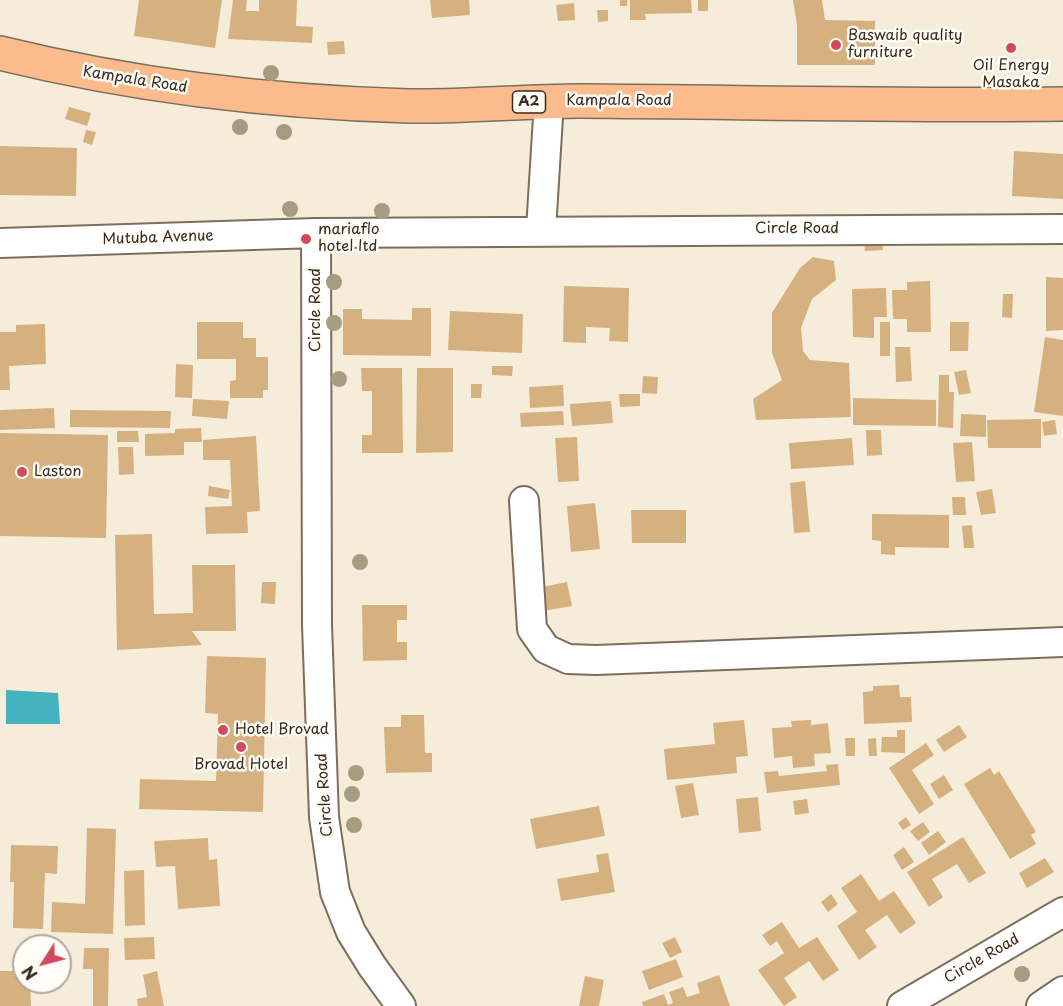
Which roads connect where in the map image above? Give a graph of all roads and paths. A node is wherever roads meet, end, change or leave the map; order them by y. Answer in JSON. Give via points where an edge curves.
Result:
{"nodes":[{"id":1,"x":0,"y":53,"type":"edge"},
{"id":2,"x":549,"y":101,"type":"junction"},
{"id":3,"x":1063,"y":104,"type":"edge"},
{"id":4,"x":1063,"y":229,"type":"edge"},
{"id":5,"x":541,"y":230,"type":"junction"},
{"id":6,"x":316,"y":233,"type":"junction"},
{"id":7,"x":0,"y":243,"type":"edge"},
{"id":8,"x":524,"y":501,"type":"dead end"},
{"id":9,"x":1063,"y":642,"type":"edge"},
{"id":10,"x":1063,"y":912,"type":"edge"},
{"id":11,"x":1063,"y":991,"type":"edge"},
{"id":12,"x":401,"y":1006,"type":"edge"},
{"id":13,"x":902,"y":1006,"type":"edge"},
{"id":14,"x":1041,"y":1006,"type":"edge"}],
"edges":[{"from":1,"to":2,"type":"main road","name":"Kampala Road","number":"A2","via":[[55,67],[179,88],[286,101],[412,106]]},
{"from":2,"to":3,"type":"main road","name":"Kampala Road","number":"A2"},
{"from":2,"to":5,"type":"street"},
{"from":4,"to":5,"type":"street","name":"Circle Road"},
{"from":5,"to":6,"type":"street","name":"Circle Road"},
{"from":6,"to":7,"type":"street","name":"Mutuba Avenue"},
{"from":6,"to":12,"type":"street","name":"Circle Road","via":[[317,625],[324,818],[335,892],[351,932]]},
{"from":8,"to":9,"type":"street","via":[[532,629],[546,649],[568,659]]},
{"from":10,"to":13,"type":"street","name":"Circle Road"},
{"from":11,"to":14,"type":"street"}]}
